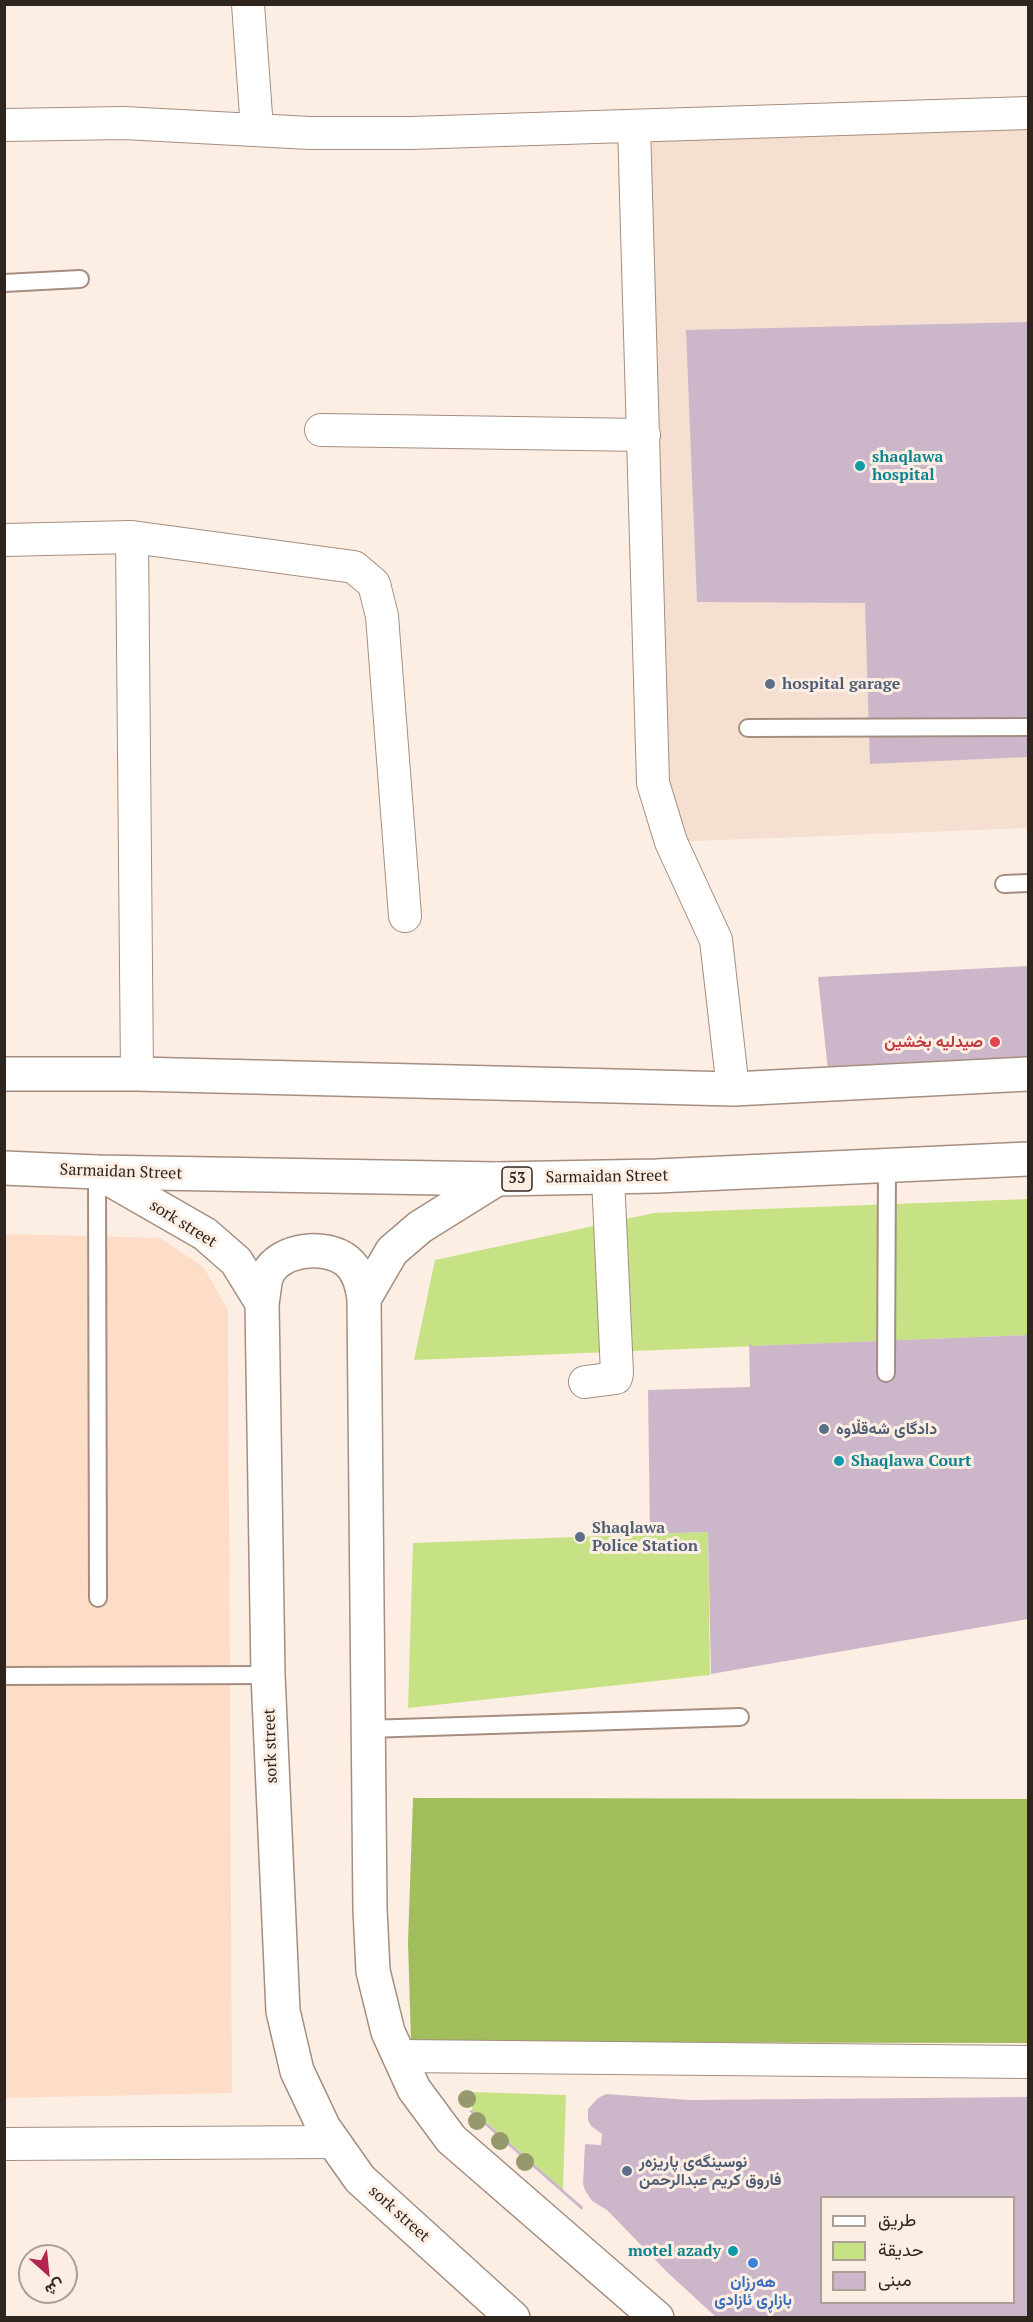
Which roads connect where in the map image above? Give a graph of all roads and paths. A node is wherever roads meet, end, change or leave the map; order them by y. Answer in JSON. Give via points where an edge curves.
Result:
{"nodes":[{"id":1,"x":248,"y":4,"type":"edge"},
{"id":2,"x":1029,"y":113,"type":"edge"},
{"id":3,"x":4,"y":125,"type":"edge"},
{"id":4,"x":634,"y":126,"type":"junction"},
{"id":5,"x":257,"y":129,"type":"junction"},
{"id":6,"x":80,"y":279,"type":"dead end"},
{"id":7,"x":4,"y":283,"type":"edge"},
{"id":8,"x":321,"y":430,"type":"dead end"},
{"id":9,"x":644,"y":435,"type":"junction"},
{"id":10,"x":132,"y":537,"type":"junction"},
{"id":11,"x":4,"y":540,"type":"edge"},
{"id":12,"x":1029,"y":727,"type":"edge"},
{"id":13,"x":748,"y":728,"type":"dead end"},
{"id":14,"x":1029,"y":883,"type":"edge"},
{"id":15,"x":1004,"y":884,"type":"dead end"},
{"id":16,"x":405,"y":916,"type":"dead end"},
{"id":17,"x":4,"y":1074,"type":"edge"},
{"id":18,"x":137,"y":1074,"type":"junction"},
{"id":19,"x":1029,"y":1074,"type":"edge"},
{"id":20,"x":733,"y":1089,"type":"junction"},
{"id":21,"x":1029,"y":1159,"type":"edge"},
{"id":22,"x":887,"y":1166,"type":"junction"},
{"id":23,"x":4,"y":1168,"type":"edge"},
{"id":24,"x":97,"y":1172,"type":"junction"},
{"id":25,"x":608,"y":1178,"type":"junction"},
{"id":26,"x":497,"y":1179,"type":"junction"},
{"id":27,"x":364,"y":1299,"type":"junction"},
{"id":28,"x":262,"y":1303,"type":"junction"},
{"id":29,"x":886,"y":1373,"type":"dead end"},
{"id":30,"x":585,"y":1382,"type":"dead end"},
{"id":31,"x":98,"y":1598,"type":"dead end"},
{"id":32,"x":268,"y":1675,"type":"junction"},
{"id":33,"x":4,"y":1676,"type":"edge"},
{"id":34,"x":740,"y":1717,"type":"dead end"},
{"id":35,"x":367,"y":1729,"type":"junction"},
{"id":36,"x":399,"y":2056,"type":"junction"},
{"id":37,"x":1029,"y":2062,"type":"edge"},
{"id":38,"x":334,"y":2142,"type":"junction"},
{"id":39,"x":4,"y":2144,"type":"edge"},
{"id":40,"x":513,"y":2318,"type":"edge"},
{"id":41,"x":657,"y":2318,"type":"edge"}],
"edges":[{"from":1,"to":5,"type":"street"},
{"from":2,"to":4,"type":"street"},
{"from":3,"to":5,"type":"street","via":[[124,123]]},
{"from":4,"to":5,"type":"street","via":[[410,133]]},
{"from":4,"to":9,"type":"street"},
{"from":6,"to":7,"type":"lane"},
{"from":8,"to":9,"type":"street"},
{"from":9,"to":20,"type":"street","via":[[653,783],[670,842],[716,940]]},
{"from":10,"to":11,"type":"street"},
{"from":10,"to":16,"type":"street","via":[[354,567],[374,584],[382,616]]},
{"from":10,"to":18,"type":"street"},
{"from":12,"to":13,"type":"lane"},
{"from":14,"to":15,"type":"lane"},
{"from":17,"to":18,"type":"street"},
{"from":18,"to":20,"type":"street"},
{"from":19,"to":20,"type":"street"},
{"from":21,"to":22,"type":"street","name":"Sarmaidan Street","number":"53"},
{"from":22,"to":25,"type":"street","name":"Sarmaidan Street","number":"53"},
{"from":22,"to":29,"type":"lane"},
{"from":23,"to":24,"type":"street","name":"Sarmaidan Street","number":"53"},
{"from":24,"to":26,"type":"street","name":"Sarmaidan Street","number":"53"},
{"from":24,"to":28,"type":"street","name":"sork street","via":[[205,1233],[236,1261]]},
{"from":24,"to":31,"type":"lane"},
{"from":25,"to":26,"type":"street","name":"Sarmaidan Street","number":"53"},
{"from":25,"to":30,"type":"street","via":[[617,1373],[610,1380]]},
{"from":26,"to":27,"type":"street","via":[[420,1227],[392,1251]]},
{"from":27,"to":28,"type":"street","via":[[362,1281],[347,1262],[315,1250],[296,1253],[278,1262],[267,1275]]},
{"from":27,"to":35,"type":"street"},
{"from":28,"to":32,"type":"street","name":"sork street"},
{"from":32,"to":33,"type":"lane"},
{"from":32,"to":38,"type":"street","name":"sork street","via":[[283,2011],[297,2071]]},
{"from":34,"to":35,"type":"lane"},
{"from":35,"to":36,"type":"street","via":[[373,1971],[388,2032]]},
{"from":36,"to":37,"type":"street"},
{"from":36,"to":41,"type":"street","via":[[414,2089],[452,2139]]},
{"from":38,"to":39,"type":"street"},
{"from":38,"to":40,"type":"street","name":"sork street","via":[[360,2178]]}]}
